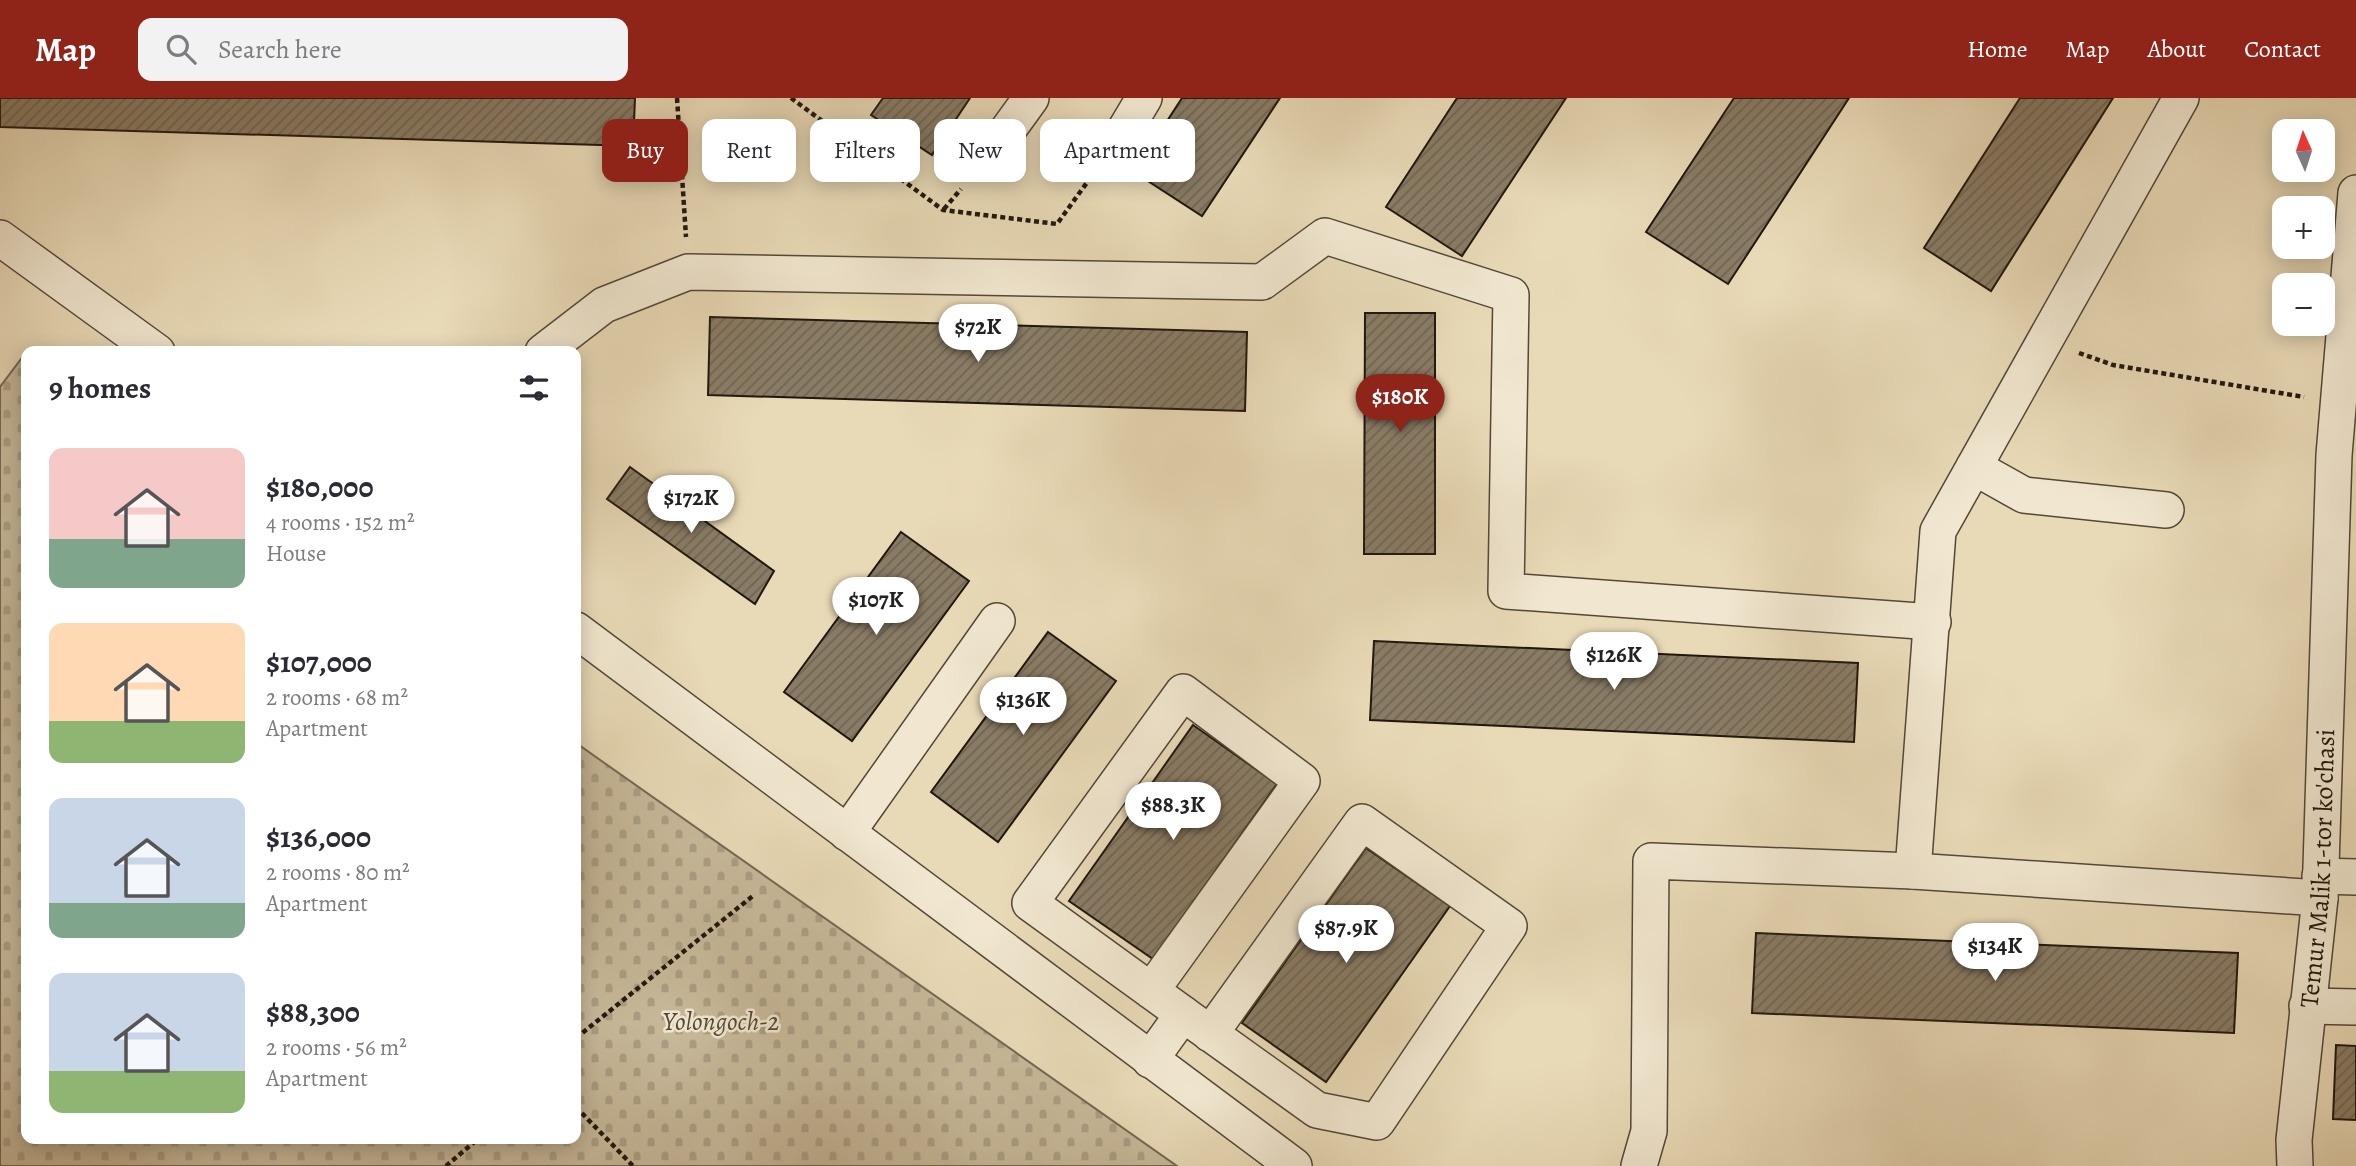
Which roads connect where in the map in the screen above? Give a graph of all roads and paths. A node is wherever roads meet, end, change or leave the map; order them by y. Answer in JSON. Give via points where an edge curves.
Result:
{"nodes":[{"id":1,"x":677,"y":98,"type":"edge"},
{"id":2,"x":1031,"y":98,"type":"edge"},
{"id":3,"x":1144,"y":98,"type":"edge"},
{"id":4,"x":2181,"y":98,"type":"edge"},
{"id":5,"x":1016,"y":119,"type":"edge"},
{"id":6,"x":1132,"y":119,"type":"edge"},
{"id":7,"x":2356,"y":193,"type":"edge"},
{"id":8,"x":0,"y":238,"type":"edge"},
{"id":9,"x":688,"y":272,"type":"junction"},
{"id":10,"x":149,"y":346,"type":"edge"},
{"id":11,"x":551,"y":346,"type":"edge"},
{"id":12,"x":2113,"y":365,"type":"dead end"},
{"id":13,"x":2338,"y":403,"type":"junction"},
{"id":14,"x":2345,"y":455,"type":"edge"},
{"id":15,"x":1974,"y":467,"type":"junction"},
{"id":16,"x":2166,"y":510,"type":"dead end"},
{"id":17,"x":998,"y":621,"type":"dead end"},
{"id":18,"x":1933,"y":622,"type":"junction"},
{"id":19,"x":581,"y":634,"type":"edge"},
{"id":20,"x":2342,"y":662,"type":"edge"},
{"id":21,"x":847,"y":833,"type":"junction"},
{"id":22,"x":1913,"y":871,"type":"junction"},
{"id":23,"x":2356,"y":877,"type":"edge"},
{"id":24,"x":2320,"y":887,"type":"junction"},
{"id":25,"x":754,"y":895,"type":"dead end"},
{"id":26,"x":1151,"y":991,"type":"junction"},
{"id":27,"x":2307,"y":1006,"type":"junction"},
{"id":28,"x":2356,"y":1007,"type":"edge"},
{"id":29,"x":1196,"y":1024,"type":"junction"},
{"id":30,"x":581,"y":1034,"type":"edge"},
{"id":31,"x":1150,"y":1060,"type":"junction"},
{"id":32,"x":581,"y":1112,"type":"edge"},
{"id":33,"x":472,"y":1144,"type":"edge"},
{"id":34,"x":446,"y":1166,"type":"edge"},
{"id":35,"x":633,"y":1166,"type":"edge"},
{"id":36,"x":1294,"y":1166,"type":"edge"},
{"id":37,"x":1639,"y":1166,"type":"edge"},
{"id":38,"x":2295,"y":1166,"type":"edge"}],
"edges":[{"from":1,"to":9,"type":"path"},
{"from":2,"to":5,"type":"street"},
{"from":3,"to":6,"type":"street"},
{"from":4,"to":15,"type":"street"},
{"from":7,"to":13,"type":"street","name":"Temur Malik 1-tor ko'chasi"},
{"from":8,"to":10,"type":"street"},
{"from":9,"to":11,"type":"street","via":[[604,305]]},
{"from":9,"to":18,"type":"street","via":[[1262,282],[1325,236],[1511,295],[1506,592]]},
{"from":12,"to":13,"type":"path"},
{"from":13,"to":14,"type":"street","name":"Temur Malik 1-tor ko'chasi"},
{"from":14,"to":20,"type":"street","name":"Temur Malik 1-tor ko'chasi"},
{"from":15,"to":16,"type":"street","via":[[2024,495]]},
{"from":15,"to":18,"type":"street","via":[[1938,531]]},
{"from":17,"to":21,"type":"street"},
{"from":18,"to":22,"type":"street"},
{"from":19,"to":21,"type":"street"},
{"from":20,"to":24,"type":"street","name":"Temur Malik 1-tor ko'chasi"},
{"from":21,"to":31,"type":"street"},
{"from":22,"to":24,"type":"street"},
{"from":22,"to":37,"type":"street","via":[[1651,862],[1649,1131]]},
{"from":23,"to":24,"type":"street"},
{"from":24,"to":27,"type":"street","name":"Temur Malik 1-tor ko'chasi"},
{"from":25,"to":30,"type":"path"},
{"from":26,"to":26,"type":"street","via":[[1030,903],[1182,692],[1302,781]]},
{"from":26,"to":29,"type":"street"},
{"from":27,"to":28,"type":"street"},
{"from":27,"to":38,"type":"street","name":"Temur Malik 1-tor ko'chasi"},
{"from":29,"to":29,"type":"street","via":[[1317,1110],[1377,1122],[1509,926],[1362,822]]},
{"from":29,"to":31,"type":"street"},
{"from":31,"to":36,"type":"street"},
{"from":32,"to":35,"type":"path"},
{"from":33,"to":34,"type":"path"}]}
